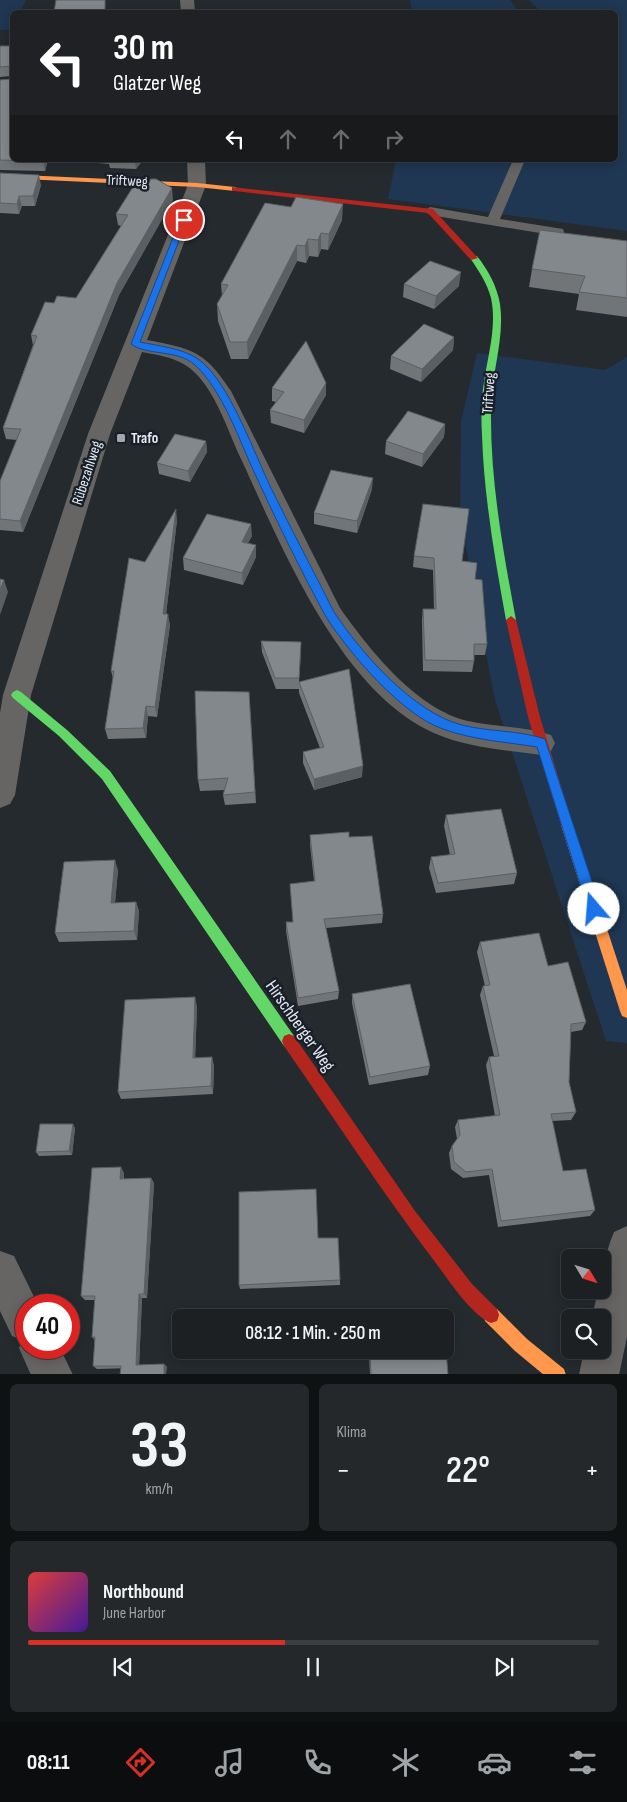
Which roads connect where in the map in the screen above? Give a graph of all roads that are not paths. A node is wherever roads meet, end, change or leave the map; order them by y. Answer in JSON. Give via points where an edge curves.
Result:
{"nodes":[{"id":1,"x":196,"y":162,"type":"edge"},
{"id":2,"x":519,"y":162,"type":"edge"},
{"id":3,"x":0,"y":176,"type":"edge"},
{"id":4,"x":197,"y":185,"type":"junction"},
{"id":5,"x":430,"y":211,"type":"junction"},
{"id":6,"x":493,"y":221,"type":"junction"},
{"id":7,"x":558,"y":232,"type":"edge"},
{"id":8,"x":135,"y":344,"type":"junction"},
{"id":9,"x":16,"y":695,"type":"junction"},
{"id":10,"x":541,"y":743,"type":"junction"},
{"id":11,"x":3,"y":765,"type":"edge"},
{"id":12,"x":0,"y":795,"type":"edge"},
{"id":13,"x":627,"y":1011,"type":"edge"},
{"id":14,"x":627,"y":1245,"type":"edge"},
{"id":15,"x":0,"y":1270,"type":"edge"},
{"id":16,"x":15,"y":1300,"type":"edge"},
{"id":17,"x":45,"y":1359,"type":"edge"},
{"id":18,"x":53,"y":1374,"type":"edge"},
{"id":19,"x":558,"y":1374,"type":"edge"},
{"id":20,"x":599,"y":1374,"type":"edge"}],
"edges":[{"from":1,"to":4,"type":"street","name":"Rübezahlweg"},
{"from":2,"to":6,"type":"lane"},
{"from":3,"to":4,"type":"street","name":"Triftweg"},
{"from":4,"to":5,"type":"street","name":"Triftweg"},
{"from":4,"to":8,"type":"street","name":"Rübezahlweg"},
{"from":5,"to":6,"type":"lane"},
{"from":5,"to":10,"type":"street","name":"Triftweg","via":[[471,256],[495,296],[495,350],[487,391],[490,484],[510,608]]},
{"from":6,"to":7,"type":"lane"},
{"from":8,"to":9,"type":"street","name":"Rübezahlweg","via":[[99,434]]},
{"from":8,"to":10,"type":"street","via":[[184,354],[206,371],[220,391],[330,614],[391,687],[445,725]]},
{"from":9,"to":11,"type":"street","name":"Rübezahlweg"},
{"from":9,"to":19,"type":"street","name":"Hirschberger Weg","via":[[72,739],[106,775],[410,1216],[466,1290],[521,1345]]},
{"from":10,"to":13,"type":"street","name":"Triftweg"},
{"from":11,"to":12,"type":"street","name":"Rübezahlweg"},
{"from":14,"to":20,"type":"street"},
{"from":15,"to":16,"type":"street"},
{"from":17,"to":18,"type":"street"}]}
